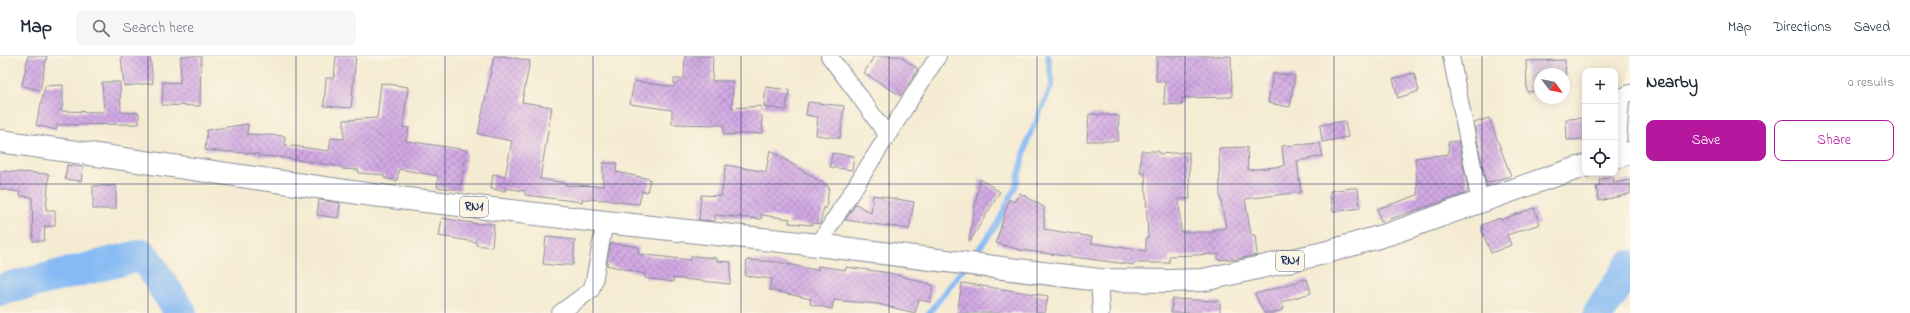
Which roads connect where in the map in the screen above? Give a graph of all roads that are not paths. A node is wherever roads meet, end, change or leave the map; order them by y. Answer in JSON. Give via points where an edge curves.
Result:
{"nodes":[{"id":1,"x":829,"y":56,"type":"edge"},
{"id":2,"x":938,"y":56,"type":"edge"},
{"id":3,"x":1451,"y":56,"type":"edge"},
{"id":4,"x":1630,"y":92,"type":"edge"},
{"id":5,"x":887,"y":135,"type":"junction"},
{"id":6,"x":0,"y":141,"type":"edge"},
{"id":7,"x":1621,"y":155,"type":"edge"},
{"id":8,"x":1582,"y":167,"type":"edge"},
{"id":9,"x":1480,"y":202,"type":"junction"},
{"id":10,"x":605,"y":222,"type":"junction"},
{"id":11,"x":818,"y":245,"type":"junction"},
{"id":12,"x":1099,"y":280,"type":"junction"},
{"id":13,"x":560,"y":313,"type":"edge"},
{"id":14,"x":1101,"y":313,"type":"edge"}],
"edges":[{"from":1,"to":5,"type":"street"},
{"from":2,"to":5,"type":"street"},
{"from":3,"to":9,"type":"street"},
{"from":4,"to":7,"type":"street","via":[[1622,99]]},
{"from":5,"to":11,"type":"street"},
{"from":6,"to":10,"type":"highway","number":"RN1","via":[[373,195]]},
{"from":8,"to":9,"type":"highway","number":"RN1"},
{"from":9,"to":12,"type":"highway","number":"RN1","via":[[1392,233],[1324,253],[1225,276],[1168,282]]},
{"from":10,"to":11,"type":"highway","number":"RN1"},
{"from":10,"to":13,"type":"street","via":[[591,290]]},
{"from":11,"to":12,"type":"highway","number":"RN1"},
{"from":12,"to":14,"type":"street"}]}
